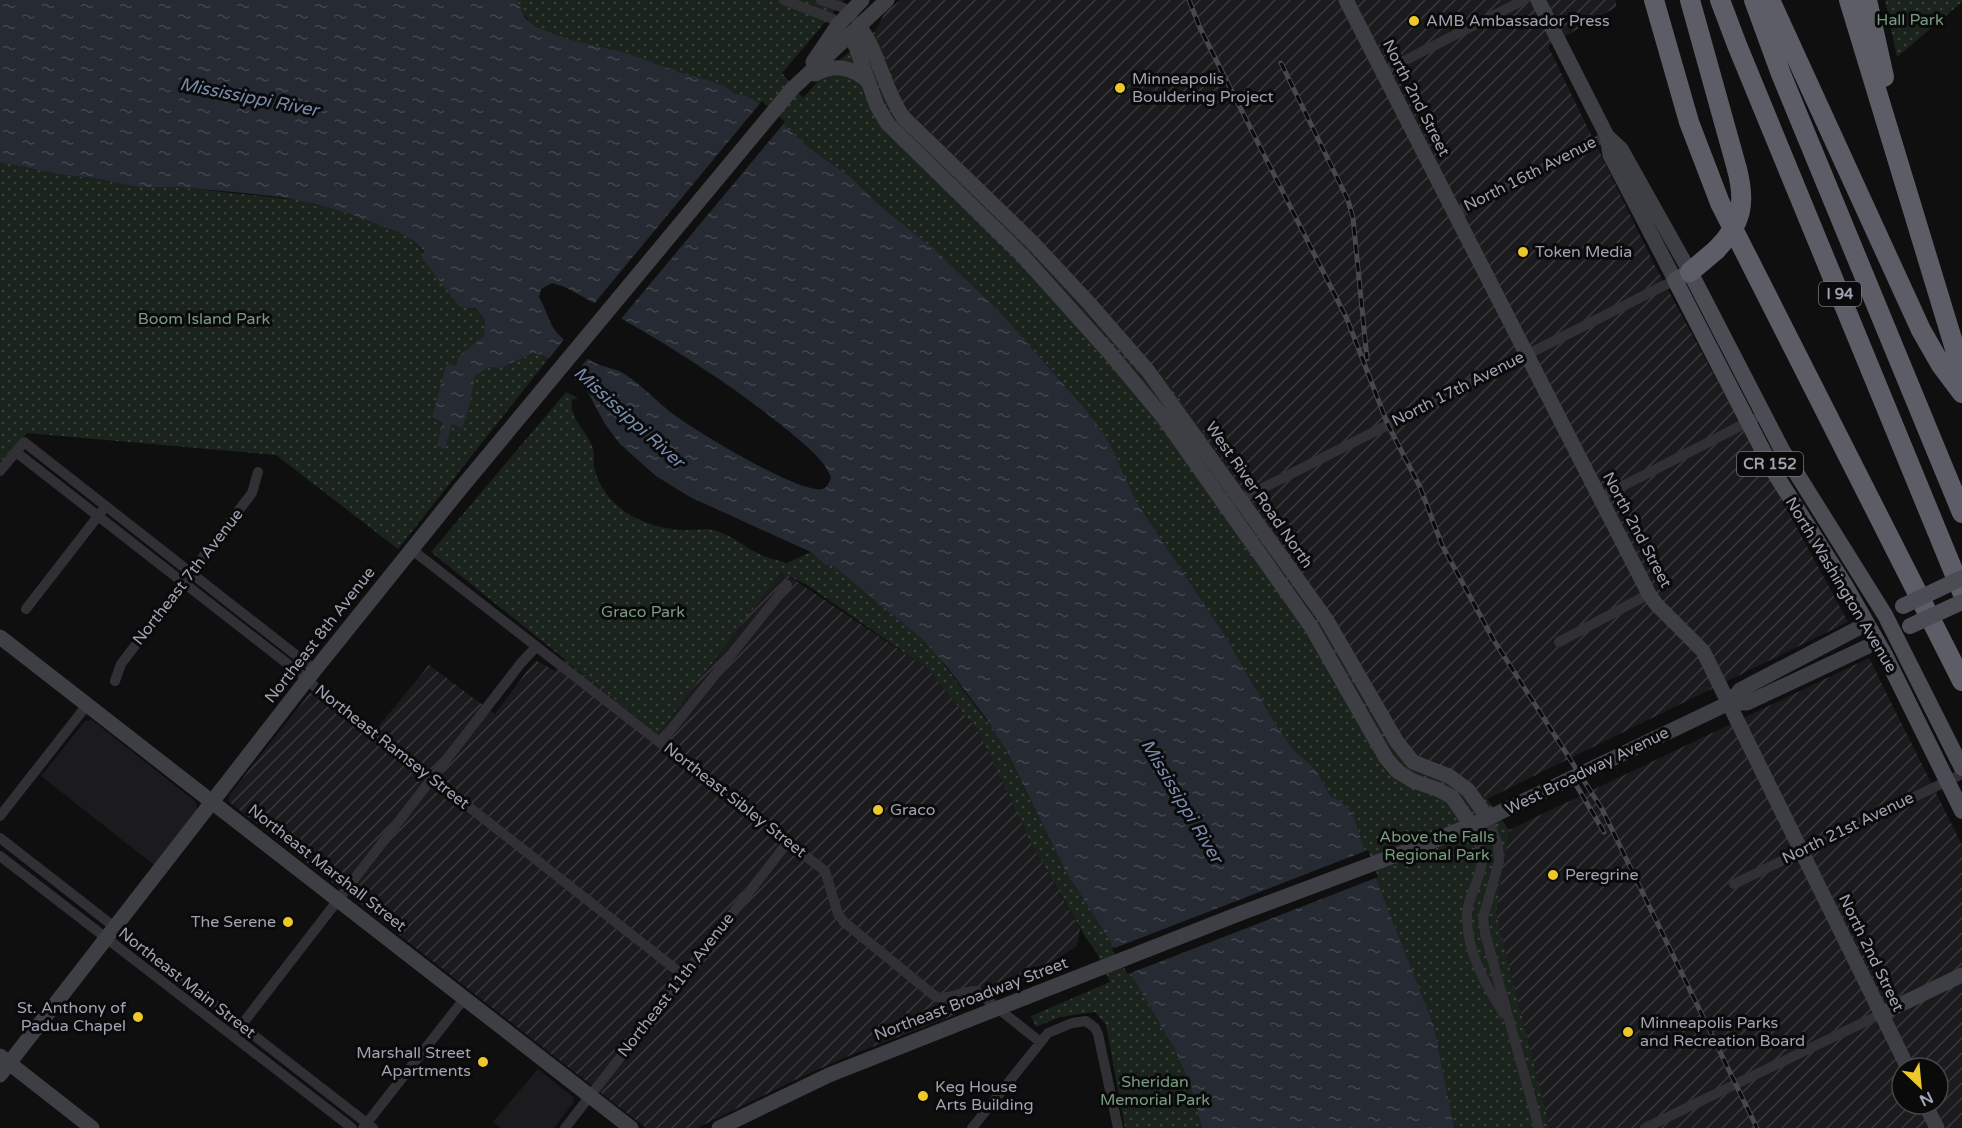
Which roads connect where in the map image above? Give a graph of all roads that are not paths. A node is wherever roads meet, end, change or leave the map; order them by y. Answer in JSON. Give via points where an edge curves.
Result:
{"nodes":[{"id":1,"x":784,"y":0,"type":"edge"},
{"id":2,"x":821,"y":0,"type":"edge"},
{"id":3,"x":862,"y":0,"type":"edge"},
{"id":4,"x":887,"y":0,"type":"edge"},
{"id":5,"x":1346,"y":0,"type":"edge"},
{"id":6,"x":1524,"y":0,"type":"edge"},
{"id":7,"x":1538,"y":0,"type":"edge"},
{"id":8,"x":1654,"y":0,"type":"edge"},
{"id":9,"x":1690,"y":0,"type":"edge"},
{"id":10,"x":1720,"y":0,"type":"edge"},
{"id":11,"x":1754,"y":0,"type":"edge"},
{"id":12,"x":1770,"y":0,"type":"edge"},
{"id":13,"x":1849,"y":0,"type":"edge"},
{"id":14,"x":1867,"y":0,"type":"edge"},
{"id":15,"x":844,"y":19,"type":"junction"},
{"id":16,"x":855,"y":32,"type":"junction"},
{"id":17,"x":1382,"y":72,"type":"junction"},
{"id":18,"x":870,"y":83,"type":"junction"},
{"id":19,"x":796,"y":86,"type":"junction"},
{"id":20,"x":1607,"y":136,"type":"junction"},
{"id":21,"x":938,"y":162,"type":"junction"},
{"id":22,"x":1454,"y":213,"type":"junction"},
{"id":23,"x":1917,"y":223,"type":"junction"},
{"id":24,"x":1034,"y":244,"type":"junction"},
{"id":25,"x":1022,"y":255,"type":"junction"},
{"id":26,"x":1682,"y":276,"type":"junction"},
{"id":27,"x":1527,"y":355,"type":"junction"},
{"id":28,"x":1962,"y":372,"type":"edge"},
{"id":29,"x":1962,"y":393,"type":"edge"},
{"id":30,"x":1763,"y":414,"type":"junction"},
{"id":31,"x":1747,"y":422,"type":"junction"},
{"id":32,"x":16,"y":452,"type":"junction"},
{"id":33,"x":0,"y":471,"type":"edge"},
{"id":34,"x":258,"y":472,"type":"dead end"},
{"id":35,"x":1599,"y":498,"type":"junction"},
{"id":36,"x":1234,"y":503,"type":"junction"},
{"id":37,"x":105,"y":506,"type":"junction"},
{"id":38,"x":1962,"y":513,"type":"edge"},
{"id":39,"x":98,"y":516,"type":"junction"},
{"id":40,"x":411,"y":549,"type":"junction"},
{"id":41,"x":190,"y":573,"type":"junction"},
{"id":42,"x":1962,"y":578,"type":"edge"},
{"id":43,"x":183,"y":583,"type":"junction"},
{"id":44,"x":787,"y":585,"type":"dead end"},
{"id":45,"x":1962,"y":592,"type":"edge"},
{"id":46,"x":1649,"y":594,"type":"junction"},
{"id":47,"x":1962,"y":602,"type":"edge"},
{"id":48,"x":26,"y":609,"type":"dead end"},
{"id":49,"x":1875,"y":620,"type":"junction"},
{"id":50,"x":0,"y":637,"type":"edge"},
{"id":51,"x":1886,"y":638,"type":"junction"},
{"id":52,"x":1559,"y":642,"type":"dead end"},
{"id":53,"x":536,"y":647,"type":"junction"},
{"id":54,"x":311,"y":674,"type":"junction"},
{"id":55,"x":115,"y":681,"type":"dead end"},
{"id":56,"x":1962,"y":681,"type":"edge"},
{"id":57,"x":1730,"y":703,"type":"junction"},
{"id":58,"x":87,"y":705,"type":"junction"},
{"id":59,"x":661,"y":742,"type":"junction"},
{"id":60,"x":1962,"y":768,"type":"edge"},
{"id":61,"x":1955,"y":777,"type":"edge"},
{"id":62,"x":432,"y":778,"type":"junction"},
{"id":63,"x":213,"y":802,"type":"junction"},
{"id":64,"x":1962,"y":811,"type":"edge"},
{"id":65,"x":0,"y":816,"type":"edge"},
{"id":66,"x":1488,"y":818,"type":"junction"},
{"id":67,"x":1471,"y":825,"type":"junction"},
{"id":68,"x":0,"y":838,"type":"edge"},
{"id":69,"x":788,"y":842,"type":"junction"},
{"id":70,"x":1801,"y":850,"type":"junction"},
{"id":71,"x":0,"y":856,"type":"edge"},
{"id":72,"x":1734,"y":884,"type":"dead end"},
{"id":73,"x":338,"y":900,"type":"junction"},
{"id":74,"x":1241,"y":913,"type":"joint"},
{"id":75,"x":111,"y":933,"type":"junction"},
{"id":76,"x":683,"y":975,"type":"junction"},
{"id":77,"x":1962,"y":975,"type":"edge"},
{"id":78,"x":464,"y":999,"type":"junction"},
{"id":79,"x":1881,"y":1014,"type":"junction"},
{"id":80,"x":1511,"y":1024,"type":"junction"},
{"id":81,"x":241,"y":1026,"type":"junction"},
{"id":82,"x":233,"y":1036,"type":"junction"},
{"id":83,"x":1039,"y":1041,"type":"junction"},
{"id":84,"x":1902,"y":1056,"type":"edge"},
{"id":85,"x":3,"y":1065,"type":"edge"},
{"id":86,"x":590,"y":1096,"type":"junction"},
{"id":87,"x":368,"y":1126,"type":"edge"},
{"id":88,"x":92,"y":1128,"type":"edge"},
{"id":89,"x":352,"y":1128,"type":"edge"},
{"id":90,"x":565,"y":1128,"type":"edge"},
{"id":91,"x":631,"y":1128,"type":"edge"},
{"id":92,"x":719,"y":1128,"type":"edge"},
{"id":93,"x":972,"y":1128,"type":"edge"},
{"id":94,"x":1118,"y":1128,"type":"edge"},
{"id":95,"x":1539,"y":1128,"type":"edge"},
{"id":96,"x":1645,"y":1128,"type":"edge"}],
"edges":[{"from":1,"to":15,"type":"street"},
{"from":2,"to":15,"type":"street","via":[[844,8]]},
{"from":3,"to":15,"type":"street"},
{"from":4,"to":16,"type":"street"},
{"from":5,"to":17,"type":"street","name":"North 2nd Street"},
{"from":6,"to":17,"type":"street"},
{"from":7,"to":20,"type":"street","name":"North Washington Avenue","number":"CR 152"},
{"from":8,"to":56,"type":"highway","via":[[1689,122],[1720,203]]},
{"from":9,"to":26,"type":"highway","bridge":true,"via":[[1742,196],[1733,231]]},
{"from":10,"to":45,"type":"highway","number":"I 94"},
{"from":11,"to":38,"type":"highway","number":"I 94"},
{"from":12,"to":29,"type":"highway","via":[[1927,342]]},
{"from":13,"to":23,"type":"highway"},
{"from":14,"to":23,"type":"highway"},
{"from":15,"to":16,"type":"street"},
{"from":15,"to":19,"type":"street"},
{"from":16,"to":18,"type":"street","name":"West River Road North","via":[[856,47]]},
{"from":16,"to":19,"type":"street"},
{"from":16,"to":21,"type":"street","name":"West River Road North","via":[[868,38],[891,100]]},
{"from":17,"to":22,"type":"street","name":"North 2nd Street"},
{"from":18,"to":19,"type":"street","via":[[860,74],[839,67],[826,68]]},
{"from":18,"to":21,"type":"street","name":"West River Road North","via":[[888,124]]},
{"from":19,"to":40,"type":"street","name":"Northeast 8th Avenue"},
{"from":20,"to":22,"type":"street","name":"North 16th Avenue"},
{"from":20,"to":26,"type":"street","name":"North Washington Avenue","number":"CR 152","via":[[1621,149]]},
{"from":21,"to":24,"type":"street","name":"West River Road North"},
{"from":21,"to":25,"type":"street","name":"West River Road North"},
{"from":22,"to":27,"type":"street","name":"North 2nd Street"},
{"from":23,"to":28,"type":"highway"},
{"from":24,"to":25,"type":"street"},
{"from":24,"to":36,"type":"street","name":"West River Road North","via":[[1148,371]]},
{"from":25,"to":36,"type":"street","name":"West River Road North"},
{"from":26,"to":27,"type":"street","name":"North 17th Avenue"},
{"from":26,"to":30,"type":"main road","name":"North Washington Avenue","number":"CR 152"},
{"from":26,"to":31,"type":"main road","name":"North Washington Avenue","number":"CR 152"},
{"from":27,"to":35,"type":"street","name":"North 2nd Street"},
{"from":27,"to":36,"type":"street","name":"North 17th Avenue"},
{"from":30,"to":31,"type":"street"},
{"from":30,"to":49,"type":"main road","name":"North Washington Avenue","number":"CR 152"},
{"from":31,"to":35,"type":"street"},
{"from":31,"to":49,"type":"main road","name":"North Washington Avenue","number":"CR 152","via":[[1845,585]]},
{"from":32,"to":33,"type":"street"},
{"from":32,"to":37,"type":"street","name":"Northeast Ramsey Street","via":[[24,442]]},
{"from":32,"to":39,"type":"street","name":"Northeast Ramsey Street"},
{"from":34,"to":41,"type":"street","name":"Northeast 7th Avenue","via":[[252,493]]},
{"from":35,"to":46,"type":"street","name":"North 2nd Street"},
{"from":36,"to":66,"type":"street","name":"West River Road North","via":[[1326,619],[1396,742],[1413,762],[1449,776],[1468,790]]},
{"from":36,"to":67,"type":"street","name":"West River Road North","via":[[1386,758],[1413,782],[1452,797]]},
{"from":37,"to":39,"type":"street"},
{"from":37,"to":41,"type":"street","name":"Northeast Ramsey Street"},
{"from":39,"to":43,"type":"street","name":"Northeast Ramsey Street"},
{"from":39,"to":48,"type":"street"},
{"from":40,"to":53,"type":"street","name":"Northeast Sibley Street"},
{"from":40,"to":54,"type":"street","name":"Northeast 8th Avenue"},
{"from":41,"to":43,"type":"street","name":"Northeast 7th Avenue"},
{"from":41,"to":54,"type":"street","name":"Northeast Ramsey Street"},
{"from":42,"to":49,"type":"main road","name":"West Broadway Avenue","bridge":true},
{"from":43,"to":54,"type":"street","name":"Northeast Ramsey Street"},
{"from":43,"to":55,"type":"street","name":"Northeast 7th Avenue","via":[[121,664]]},
{"from":44,"to":59,"type":"street"},
{"from":46,"to":52,"type":"street"},
{"from":46,"to":57,"type":"street","name":"North 2nd Street","via":[[1699,645]]},
{"from":47,"to":51,"type":"main road","name":"West Broadway Avenue","bridge":true},
{"from":49,"to":51,"type":"main road","name":"North Washington Avenue","number":"CR 152"},
{"from":49,"to":57,"type":"street","name":"West Broadway Avenue","via":[[1740,690]]},
{"from":50,"to":58,"type":"street","name":"Northeast Marshall Street"},
{"from":51,"to":57,"type":"street","name":"West Broadway Avenue","via":[[1747,703]]},
{"from":51,"to":60,"type":"main road","name":"North Washington Avenue","number":"CR 152"},
{"from":51,"to":61,"type":"main road","name":"North Washington Avenue","number":"CR 152"},
{"from":53,"to":59,"type":"street","name":"Northeast Sibley Street"},
{"from":53,"to":62,"type":"street"},
{"from":54,"to":62,"type":"street","name":"Northeast Ramsey Street","via":[[326,698]]},
{"from":54,"to":63,"type":"street","name":"Northeast 8th Avenue"},
{"from":57,"to":66,"type":"street","name":"West Broadway Avenue"},
{"from":57,"to":70,"type":"street","name":"North 2nd Street"},
{"from":58,"to":63,"type":"street","name":"Northeast Marshall Street"},
{"from":58,"to":65,"type":"street"},
{"from":59,"to":69,"type":"street","name":"Northeast Sibley Street"},
{"from":61,"to":64,"type":"main road","name":"North Washington Avenue","number":"CR 152"},
{"from":61,"to":70,"type":"street","name":"North 21st Avenue"},
{"from":62,"to":73,"type":"street"},
{"from":62,"to":76,"type":"street","name":"Northeast Ramsey Street"},
{"from":63,"to":73,"type":"street","name":"Northeast Marshall Street"},
{"from":63,"to":75,"type":"street","name":"Northeast 8th Avenue"},
{"from":66,"to":67,"type":"street","name":"West Broadway Avenue"},
{"from":66,"to":80,"type":"street","name":"West River Road North","via":[[1499,862],[1483,918]]},
{"from":67,"to":74,"type":"street","name":"West Broadway Avenue"},
{"from":67,"to":80,"type":"street","name":"West River Road North","via":[[1482,855],[1481,872],[1467,913],[1469,936],[1484,981]]},
{"from":68,"to":75,"type":"street","name":"Northeast Main Street"},
{"from":69,"to":76,"type":"street","name":"Northeast 11th Avenue"},
{"from":69,"to":83,"type":"street","name":"Northeast Sibley Street","via":[[825,870],[844,922],[936,997],[976,991]]},
{"from":70,"to":72,"type":"street","name":"North 21st Avenue"},
{"from":70,"to":79,"type":"street","name":"North 2nd Street"},
{"from":71,"to":75,"type":"street","name":"Northeast Main Street"},
{"from":73,"to":78,"type":"street","name":"Northeast Marshall Street"},
{"from":73,"to":81,"type":"street"},
{"from":74,"to":92,"type":"street","name":"Northeast Broadway Street","bridge":true,"via":[[829,1075]]},
{"from":75,"to":81,"type":"street","name":"Northeast Main Street"},
{"from":75,"to":82,"type":"street","name":"Northeast Main Street"},
{"from":75,"to":85,"type":"street","name":"Northeast 8th Avenue"},
{"from":76,"to":86,"type":"street","name":"Northeast 11th Avenue"},
{"from":77,"to":79,"type":"street"},
{"from":78,"to":86,"type":"street","name":"Northeast Marshall Street"},
{"from":78,"to":87,"type":"street"},
{"from":79,"to":84,"type":"street","name":"North 2nd Street"},
{"from":79,"to":96,"type":"street"},
{"from":80,"to":95,"type":"street","name":"West River Road North"},
{"from":81,"to":82,"type":"street"},
{"from":81,"to":87,"type":"street","name":"Northeast Main Street"},
{"from":82,"to":89,"type":"street","name":"Northeast Main Street"},
{"from":83,"to":93,"type":"street"},
{"from":83,"to":94,"type":"street","via":[[1072,1023],[1091,1023],[1098,1034]]},
{"from":85,"to":88,"type":"street"},
{"from":86,"to":90,"type":"street","name":"Northeast 11th Avenue"},
{"from":86,"to":91,"type":"street","name":"Northeast Marshall Street"}]}
